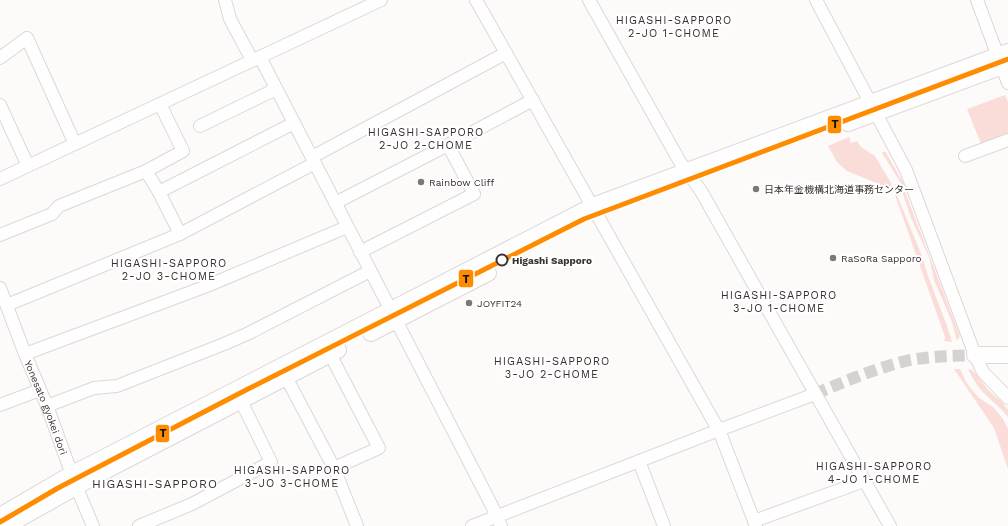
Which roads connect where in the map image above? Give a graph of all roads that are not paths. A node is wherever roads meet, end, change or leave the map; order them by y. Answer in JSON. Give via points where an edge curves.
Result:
{"nodes":[{"id":1,"x":226,"y":0,"type":"edge"},
{"id":2,"x":381,"y":0,"type":"edge"},
{"id":3,"x":476,"y":0,"type":"edge"},
{"id":4,"x":589,"y":0,"type":"edge"},
{"id":5,"x":816,"y":0,"type":"edge"},
{"id":6,"x":977,"y":0,"type":"edge"},
{"id":7,"x":360,"y":4,"type":"edge"},
{"id":8,"x":506,"y":53,"type":"junction"},
{"id":9,"x":0,"y":58,"type":"edge"},
{"id":10,"x":256,"y":59,"type":"junction"},
{"id":11,"x":1004,"y":59,"type":"edge"},
{"id":12,"x":1008,"y":83,"type":"edge"},
{"id":13,"x":276,"y":89,"type":"junction"},
{"id":14,"x":533,"y":100,"type":"junction"},
{"id":15,"x":160,"y":104,"type":"junction"},
{"id":16,"x":0,"y":105,"type":"edge"},
{"id":17,"x":873,"y":108,"type":"junction"},
{"id":18,"x":294,"y":123,"type":"junction"},
{"id":19,"x":200,"y":126,"type":"dead end"},
{"id":20,"x":1008,"y":140,"type":"edge"},
{"id":21,"x":75,"y":144,"type":"junction"},
{"id":22,"x":448,"y":145,"type":"junction"},
{"id":23,"x":965,"y":156,"type":"dead end"},
{"id":24,"x":313,"y":160,"type":"junction"},
{"id":25,"x":28,"y":166,"type":"junction"},
{"id":26,"x":146,"y":171,"type":"junction"},
{"id":27,"x":690,"y":176,"type":"junction"},
{"id":28,"x":0,"y":179,"type":"edge"},
{"id":29,"x":159,"y":192,"type":"junction"},
{"id":30,"x":335,"y":203,"type":"junction"},
{"id":31,"x":596,"y":211,"type":"junction"},
{"id":32,"x":347,"y":227,"type":"junction"},
{"id":33,"x":180,"y":234,"type":"junction"},
{"id":34,"x":0,"y":235,"type":"edge"},
{"id":35,"x":360,"y":252,"type":"junction"},
{"id":36,"x":370,"y":271,"type":"junction"},
{"id":37,"x":0,"y":288,"type":"edge"},
{"id":38,"x":7,"y":305,"type":"junction"},
{"id":39,"x":393,"y":315,"type":"junction"},
{"id":40,"x":25,"y":354,"type":"junction"},
{"id":41,"x":330,"y":354,"type":"junction"},
{"id":42,"x":1008,"y":355,"type":"edge"},
{"id":43,"x":975,"y":356,"type":"junction"},
{"id":44,"x":286,"y":377,"type":"junction"},
{"id":45,"x":40,"y":390,"type":"junction"},
{"id":46,"x":815,"y":394,"type":"junction"},
{"id":47,"x":1008,"y":398,"type":"edge"},
{"id":48,"x":240,"y":401,"type":"junction"},
{"id":49,"x":0,"y":405,"type":"edge"},
{"id":50,"x":47,"y":406,"type":"junction"},
{"id":51,"x":719,"y":430,"type":"junction"},
{"id":52,"x":639,"y":461,"type":"junction"},
{"id":53,"x":334,"y":468,"type":"junction"},
{"id":54,"x":74,"y":480,"type":"junction"},
{"id":55,"x":864,"y":481,"type":"junction"},
{"id":56,"x":2,"y":518,"type":"edge"},
{"id":57,"x":499,"y":521,"type":"edge"},
{"id":58,"x":755,"y":524,"type":"edge"},
{"id":59,"x":93,"y":526,"type":"edge"},
{"id":60,"x":139,"y":526,"type":"edge"},
{"id":61,"x":357,"y":526,"type":"edge"},
{"id":62,"x":472,"y":526,"type":"edge"},
{"id":63,"x":664,"y":526,"type":"edge"},
{"id":64,"x":890,"y":526,"type":"edge"}],
"edges":[{"from":1,"to":10,"type":"street","via":[[230,19]]},
{"from":2,"to":7,"type":"street"},
{"from":3,"to":8,"type":"street"},
{"from":4,"to":27,"type":"street"},
{"from":5,"to":17,"type":"street"},
{"from":6,"to":11,"type":"street"},
{"from":7,"to":10,"type":"street"},
{"from":8,"to":14,"type":"street"},
{"from":8,"to":24,"type":"street"},
{"from":9,"to":21,"type":"street","via":[[27,38]]},
{"from":10,"to":13,"type":"street"},
{"from":10,"to":15,"type":"street"},
{"from":11,"to":12,"type":"street"},
{"from":11,"to":17,"type":"main road"},
{"from":13,"to":18,"type":"street"},
{"from":13,"to":19,"type":"street"},
{"from":14,"to":22,"type":"street"},
{"from":14,"to":31,"type":"street"},
{"from":15,"to":21,"type":"street"},
{"from":15,"to":26,"type":"street","via":[[183,151]]},
{"from":16,"to":25,"type":"street"},
{"from":17,"to":27,"type":"main road"},
{"from":17,"to":43,"type":"street","via":[[906,170]]},
{"from":18,"to":24,"type":"street"},
{"from":18,"to":29,"type":"street"},
{"from":20,"to":23,"type":"street"},
{"from":21,"to":25,"type":"street"},
{"from":22,"to":30,"type":"street"},
{"from":22,"to":35,"type":"street","via":[[474,194]]},
{"from":24,"to":30,"type":"street"},
{"from":24,"to":33,"type":"street"},
{"from":25,"to":28,"type":"street"},
{"from":26,"to":29,"type":"street"},
{"from":26,"to":34,"type":"street","via":[[59,206],[52,214]]},
{"from":27,"to":31,"type":"main road"},
{"from":27,"to":46,"type":"street","via":[[701,191]]},
{"from":29,"to":33,"type":"street"},
{"from":30,"to":32,"type":"street"},
{"from":31,"to":39,"type":"main road"},
{"from":31,"to":51,"type":"street"},
{"from":32,"to":35,"type":"street"},
{"from":32,"to":40,"type":"street","via":[[207,286]]},
{"from":33,"to":38,"type":"street"},
{"from":35,"to":36,"type":"street"},
{"from":36,"to":39,"type":"street"},
{"from":36,"to":50,"type":"street","via":[[224,344],[117,386],[94,388]]},
{"from":37,"to":38,"type":"street","name":"Yonesato gyokei dori"},
{"from":38,"to":40,"type":"street","name":"Yonesato gyokei dori"},
{"from":39,"to":41,"type":"main road"},
{"from":39,"to":54,"type":"main road"},
{"from":39,"to":57,"type":"street"},
{"from":40,"to":45,"type":"street","name":"Yonesato gyokei dori"},
{"from":41,"to":44,"type":"main road"},
{"from":41,"to":53,"type":"street","via":[[379,448]]},
{"from":42,"to":43,"type":"main road"},
{"from":43,"to":47,"type":"street","via":[[983,372]]},
{"from":44,"to":48,"type":"main road"},
{"from":44,"to":53,"type":"street"},
{"from":45,"to":49,"type":"street"},
{"from":45,"to":50,"type":"street","name":"Yonesato gyokei dori"},
{"from":46,"to":51,"type":"street"},
{"from":46,"to":55,"type":"street"},
{"from":48,"to":54,"type":"main road","via":[[96,475]]},
{"from":48,"to":60,"type":"street","via":[[271,462],[192,504]]},
{"from":50,"to":54,"type":"street","name":"Yonesato gyokei dori"},
{"from":51,"to":52,"type":"street"},
{"from":51,"to":58,"type":"street"},
{"from":52,"to":57,"type":"street"},
{"from":52,"to":63,"type":"street"},
{"from":53,"to":61,"type":"street"},
{"from":54,"to":56,"type":"main road"},
{"from":54,"to":59,"type":"street","name":"Yonesato gyokei dori"},
{"from":55,"to":58,"type":"street"},
{"from":55,"to":64,"type":"street"},
{"from":57,"to":62,"type":"street"}]}
